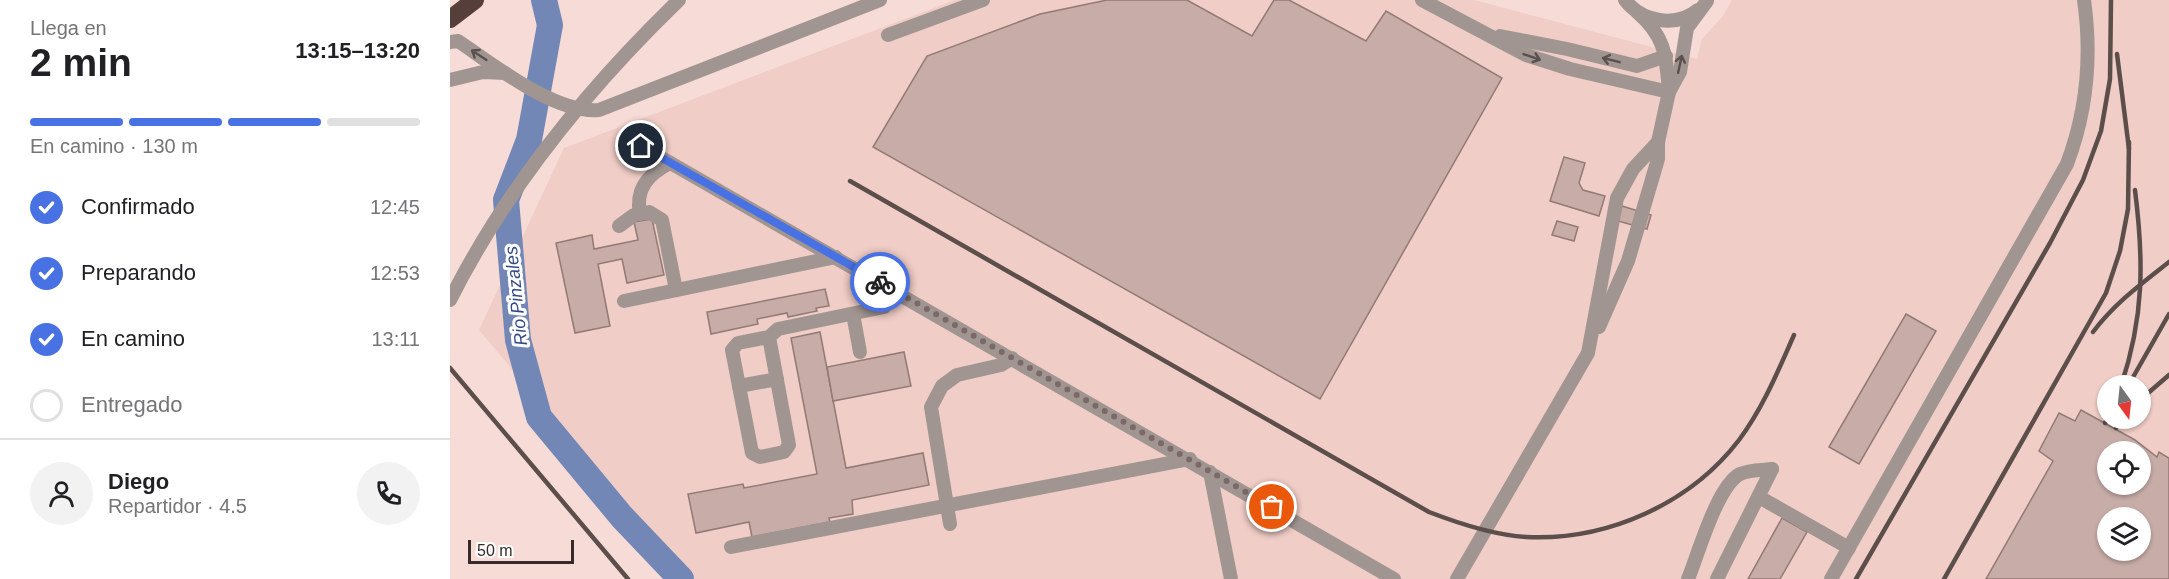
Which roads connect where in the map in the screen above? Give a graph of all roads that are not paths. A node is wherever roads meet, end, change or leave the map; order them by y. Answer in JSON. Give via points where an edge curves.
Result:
{"nodes":[{"id":1,"x":474,"y":0,"type":"edge"},
{"id":2,"x":679,"y":0,"type":"edge"},
{"id":3,"x":880,"y":0,"type":"edge"},
{"id":4,"x":983,"y":0,"type":"edge"},
{"id":5,"x":1422,"y":0,"type":"edge"},
{"id":6,"x":2084,"y":0,"type":"edge"},
{"id":7,"x":1707,"y":1,"type":"edge"},
{"id":8,"x":1628,"y":4,"type":"edge"},
{"id":9,"x":450,"y":19,"type":"edge"},
{"id":10,"x":1480,"y":31,"type":"junction"},
{"id":11,"x":888,"y":35,"type":"dead end"},
{"id":12,"x":453,"y":38,"type":"edge"},
{"id":13,"x":1666,"y":56,"type":"junction"},
{"id":14,"x":510,"y":75,"type":"junction"},
{"id":15,"x":453,"y":76,"type":"edge"},
{"id":16,"x":1668,"y":92,"type":"junction"},
{"id":17,"x":1658,"y":142,"type":"junction"},
{"id":18,"x":641,"y":146,"type":"dead end"},
{"id":19,"x":670,"y":163,"type":"junction"},
{"id":20,"x":640,"y":214,"type":"junction"},
{"id":21,"x":619,"y":226,"type":"dead end"},
{"id":22,"x":836,"y":257,"type":"junction"},
{"id":23,"x":676,"y":290,"type":"junction"},
{"id":24,"x":895,"y":291,"type":"junction"},
{"id":25,"x":450,"y":300,"type":"edge"},
{"id":26,"x":624,"y":301,"type":"dead end"},
{"id":27,"x":853,"y":314,"type":"junction"},
{"id":28,"x":769,"y":337,"type":"junction"},
{"id":29,"x":860,"y":352,"type":"dead end"},
{"id":30,"x":1588,"y":353,"type":"junction"},
{"id":31,"x":1012,"y":358,"type":"junction"},
{"id":32,"x":777,"y":379,"type":"junction"},
{"id":33,"x":739,"y":386,"type":"junction"},
{"id":34,"x":1190,"y":459,"type":"junction"},
{"id":35,"x":1210,"y":472,"type":"junction"},
{"id":36,"x":1759,"y":498,"type":"junction"},
{"id":37,"x":947,"y":506,"type":"junction"},
{"id":38,"x":950,"y":524,"type":"dead end"},
{"id":39,"x":731,"y":547,"type":"dead end"},
{"id":40,"x":1849,"y":548,"type":"junction"},
{"id":41,"x":1231,"y":579,"type":"edge"},
{"id":42,"x":1394,"y":579,"type":"edge"},
{"id":43,"x":1456,"y":579,"type":"edge"},
{"id":44,"x":1688,"y":579,"type":"edge"},
{"id":45,"x":1717,"y":579,"type":"edge"},
{"id":46,"x":1831,"y":579,"type":"edge"}],
"edges":[{"from":1,"to":9,"type":"highway"},
{"from":2,"to":25,"type":"street","via":[[617,62],[559,129],[488,231]]},
{"from":3,"to":14,"type":"street","via":[[611,107],[584,111]]},
{"from":4,"to":11,"type":"street"},
{"from":5,"to":10,"type":"street"},
{"from":6,"to":40,"type":"street","via":[[2089,50],[2086,87],[2079,133],[2067,164]]},
{"from":7,"to":8,"type":"street","via":[[1679,20],[1662,21]]},
{"from":16,"to":7,"type":"street","one_way":true,"via":[[1680,72],[1686,28]]},
{"from":8,"to":13,"type":"street","via":[[1657,32]]},
{"from":13,"to":10,"type":"street","one_way":true,"via":[[1636,66]]},
{"from":10,"to":16,"type":"street","one_way":true,"via":[[1526,56]]},
{"from":14,"to":12,"type":"street","one_way":true},
{"from":13,"to":16,"type":"street"},
{"from":14,"to":15,"type":"street","via":[[483,72]]},
{"from":16,"to":17,"type":"street"},
{"from":17,"to":30,"type":"street","via":[[1658,159],[1628,261]]},
{"from":17,"to":30,"type":"street","via":[[1633,169],[1614,210]]},
{"from":18,"to":19,"type":"street"},
{"from":19,"to":20,"type":"street","via":[[643,185],[639,194]]},
{"from":19,"to":22,"type":"street"},
{"from":20,"to":21,"type":"street"},
{"from":20,"to":23,"type":"street","via":[[655,213],[662,220]]},
{"from":22,"to":23,"type":"street"},
{"from":22,"to":24,"type":"street"},
{"from":23,"to":26,"type":"street"},
{"from":24,"to":27,"type":"street","via":[[885,307]]},
{"from":24,"to":31,"type":"street"},
{"from":27,"to":28,"type":"street","via":[[778,329]]},
{"from":27,"to":29,"type":"street"},
{"from":28,"to":32,"type":"street"},
{"from":28,"to":33,"type":"street","via":[[738,343],[732,350]]},
{"from":30,"to":43,"type":"street"},
{"from":31,"to":34,"type":"street"},
{"from":31,"to":37,"type":"street","via":[[1001,366],[957,375],[942,386],[931,406]]},
{"from":32,"to":33,"type":"street"},
{"from":32,"to":33,"type":"street","via":[[789,445],[784,452],[760,457],[752,453]]},
{"from":34,"to":35,"type":"street"},
{"from":34,"to":37,"type":"street"},
{"from":35,"to":41,"type":"street"},
{"from":35,"to":42,"type":"street"},
{"from":36,"to":40,"type":"street"},
{"from":36,"to":44,"type":"street","via":[[1772,469],[1740,474],[1728,486]]},
{"from":36,"to":45,"type":"street"},
{"from":37,"to":38,"type":"street"},
{"from":37,"to":39,"type":"street"},
{"from":40,"to":46,"type":"street"}]}
